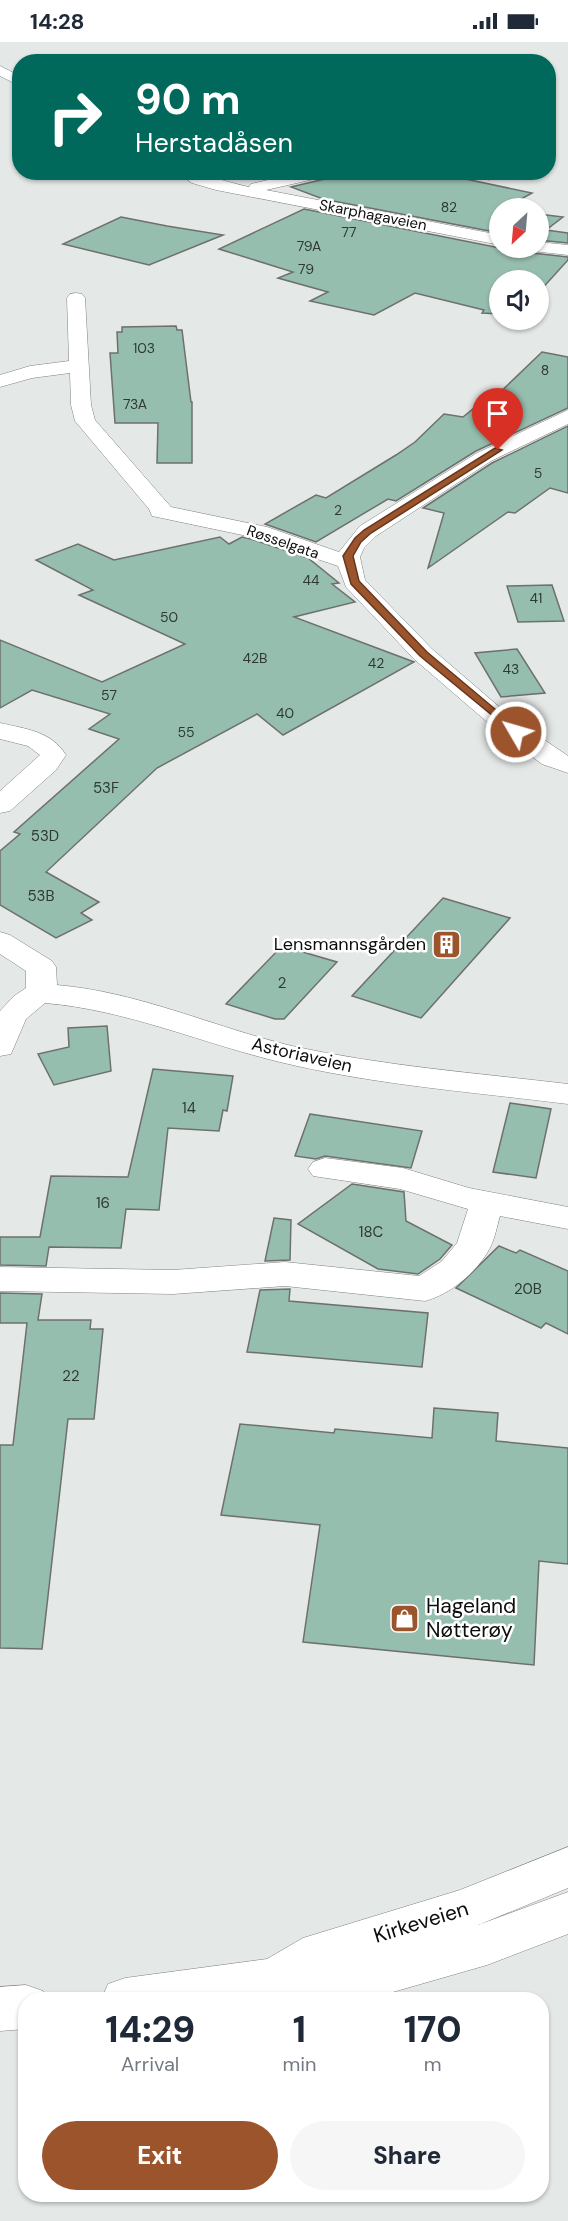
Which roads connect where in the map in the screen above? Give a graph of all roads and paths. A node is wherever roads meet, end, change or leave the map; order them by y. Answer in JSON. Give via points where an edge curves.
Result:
{"nodes":[{"id":1,"x":198,"y":180,"type":"edge"},
{"id":2,"x":284,"y":180,"type":"edge"},
{"id":3,"x":247,"y":191,"type":"junction"},
{"id":4,"x":489,"y":238,"type":"edge"},
{"id":5,"x":549,"y":248,"type":"edge"},
{"id":6,"x":568,"y":250,"type":"edge"},
{"id":7,"x":76,"y":298,"type":"dead end"},
{"id":8,"x":79,"y":366,"type":"junction"},
{"id":9,"x":0,"y":381,"type":"edge"},
{"id":10,"x":568,"y":416,"type":"edge"},
{"id":11,"x":348,"y":561,"type":"junction"},
{"id":12,"x":0,"y":731,"type":"edge"},
{"id":13,"x":568,"y":765,"type":"edge"},
{"id":14,"x":0,"y":805,"type":"edge"},
{"id":15,"x":0,"y":941,"type":"edge"},
{"id":16,"x":40,"y":993,"type":"junction"},
{"id":17,"x":0,"y":1047,"type":"edge"},
{"id":18,"x":568,"y":1094,"type":"edge"},
{"id":19,"x":325,"y":1169,"type":"dead end"},
{"id":20,"x":487,"y":1203,"type":"junction"},
{"id":21,"x":568,"y":1218,"type":"edge"},
{"id":22,"x":0,"y":1279,"type":"edge"},
{"id":23,"x":568,"y":1868,"type":"edge"},
{"id":24,"x":568,"y":1913,"type":"edge"},
{"id":25,"x":276,"y":1980,"type":"junction"},
{"id":26,"x":195,"y":1992,"type":"edge"},
{"id":27,"x":18,"y":2008,"type":"edge"},
{"id":28,"x":0,"y":2009,"type":"edge"}],
"edges":[{"from":1,"to":3,"type":"street","name":"Skarphagaveien"},
{"from":2,"to":3,"type":"street","name":"Skarphagaveien"},
{"from":3,"to":4,"type":"street","name":"Skarphagaveien"},
{"from":5,"to":6,"type":"street"},
{"from":7,"to":8,"type":"street","name":"Røsselgata"},
{"from":8,"to":9,"type":"street","via":[[30,372]]},
{"from":8,"to":11,"type":"street","name":"Røsselgata","via":[[86,421],[160,511],[284,539],[319,555]]},
{"from":10,"to":11,"type":"street","via":[[484,457],[368,531],[358,540]]},
{"from":11,"to":13,"type":"street","via":[[354,582],[423,654],[502,722],[550,758]]},
{"from":12,"to":14,"type":"street","via":[[37,740],[50,748],[53,755]]},
{"from":15,"to":16,"type":"street","via":[[41,967]]},
{"from":16,"to":17,"type":"street","via":[[13,1011]]},
{"from":16,"to":18,"type":"street","name":"Astoriaveien","via":[[61,993],[109,1004],[336,1065]]},
{"from":19,"to":20,"type":"street","via":[[403,1179]]},
{"from":20,"to":21,"type":"street"},
{"from":20,"to":22,"type":"street","via":[[474,1246],[455,1269],[425,1289],[285,1274],[173,1282]]},
{"from":23,"to":25,"type":"street","name":"Kirkeveien","via":[[466,1909],[320,1953]]},
{"from":24,"to":25,"type":"street","name":"Kirkeveien","via":[[488,1944],[335,1986]]},
{"from":25,"to":26,"type":"street","name":"Kirkeveien"},
{"from":27,"to":28,"type":"street"}]}
